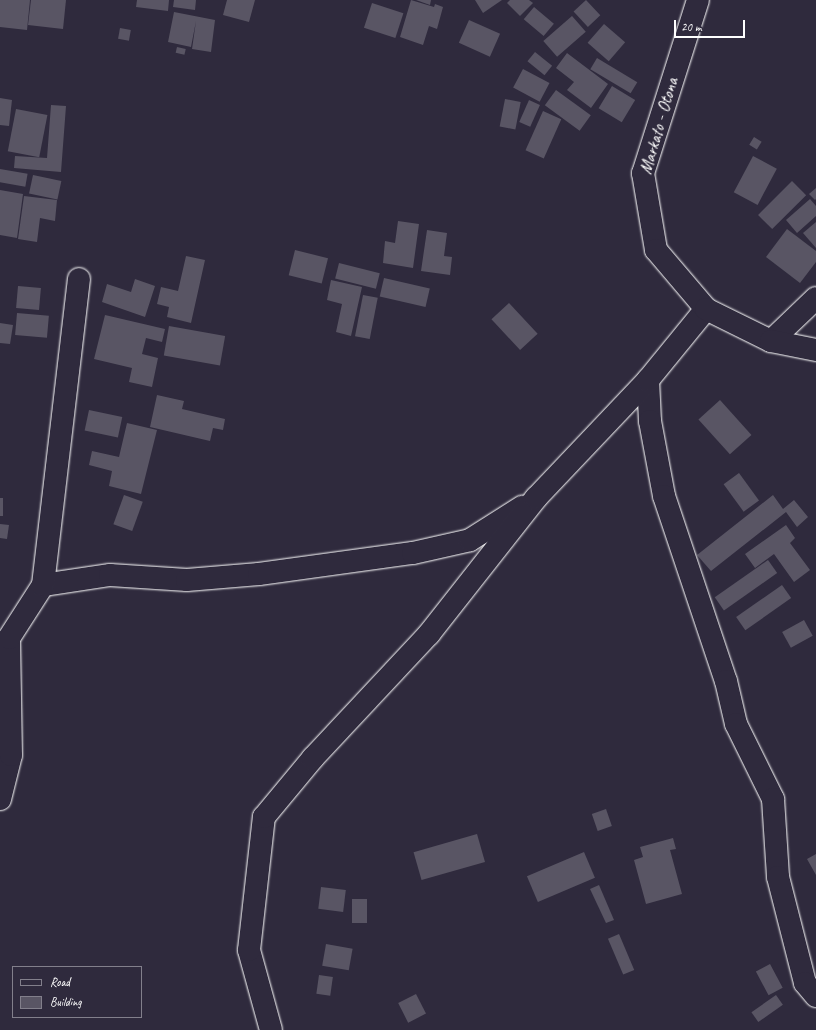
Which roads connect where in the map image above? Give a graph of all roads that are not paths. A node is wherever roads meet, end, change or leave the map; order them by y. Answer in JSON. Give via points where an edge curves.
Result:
{"nodes":[{"id":1,"x":698,"y":0,"type":"edge"},
{"id":2,"x":79,"y":279,"type":"dead end"},
{"id":3,"x":816,"y":298,"type":"edge"},
{"id":4,"x":706,"y":309,"type":"junction"},
{"id":5,"x":771,"y":341,"type":"junction"},
{"id":6,"x":816,"y":350,"type":"edge"},
{"id":7,"x":648,"y":380,"type":"junction"},
{"id":8,"x":536,"y":498,"type":"junction"},
{"id":9,"x":43,"y":585,"type":"junction"},
{"id":10,"x":5,"y":637,"type":"edge"},
{"id":11,"x":0,"y":799,"type":"edge"},
{"id":12,"x":816,"y":996,"type":"edge"},
{"id":13,"x":271,"y":1030,"type":"edge"}],
"edges":[{"from":1,"to":4,"type":"street","name":"Markato - Otona","via":[[643,173],[656,250]]},
{"from":2,"to":9,"type":"street"},
{"from":3,"to":5,"type":"street"},
{"from":4,"to":5,"type":"street","name":"Markato - Otona"},
{"from":4,"to":7,"type":"street"},
{"from":5,"to":6,"type":"street","name":"Markato - Otona"},
{"from":7,"to":8,"type":"street"},
{"from":7,"to":12,"type":"street","via":[[650,421],[664,496],[726,681],[736,724],[773,799],[778,877],[805,982]]},
{"from":8,"to":9,"type":"street","via":[[470,540],[413,553],[260,574],[187,580],[110,576]]},
{"from":8,"to":13,"type":"street","via":[[429,634],[313,758],[264,817],[249,950]]},
{"from":9,"to":10,"type":"street"},
{"from":10,"to":11,"type":"street","via":[[11,756]]}]}
